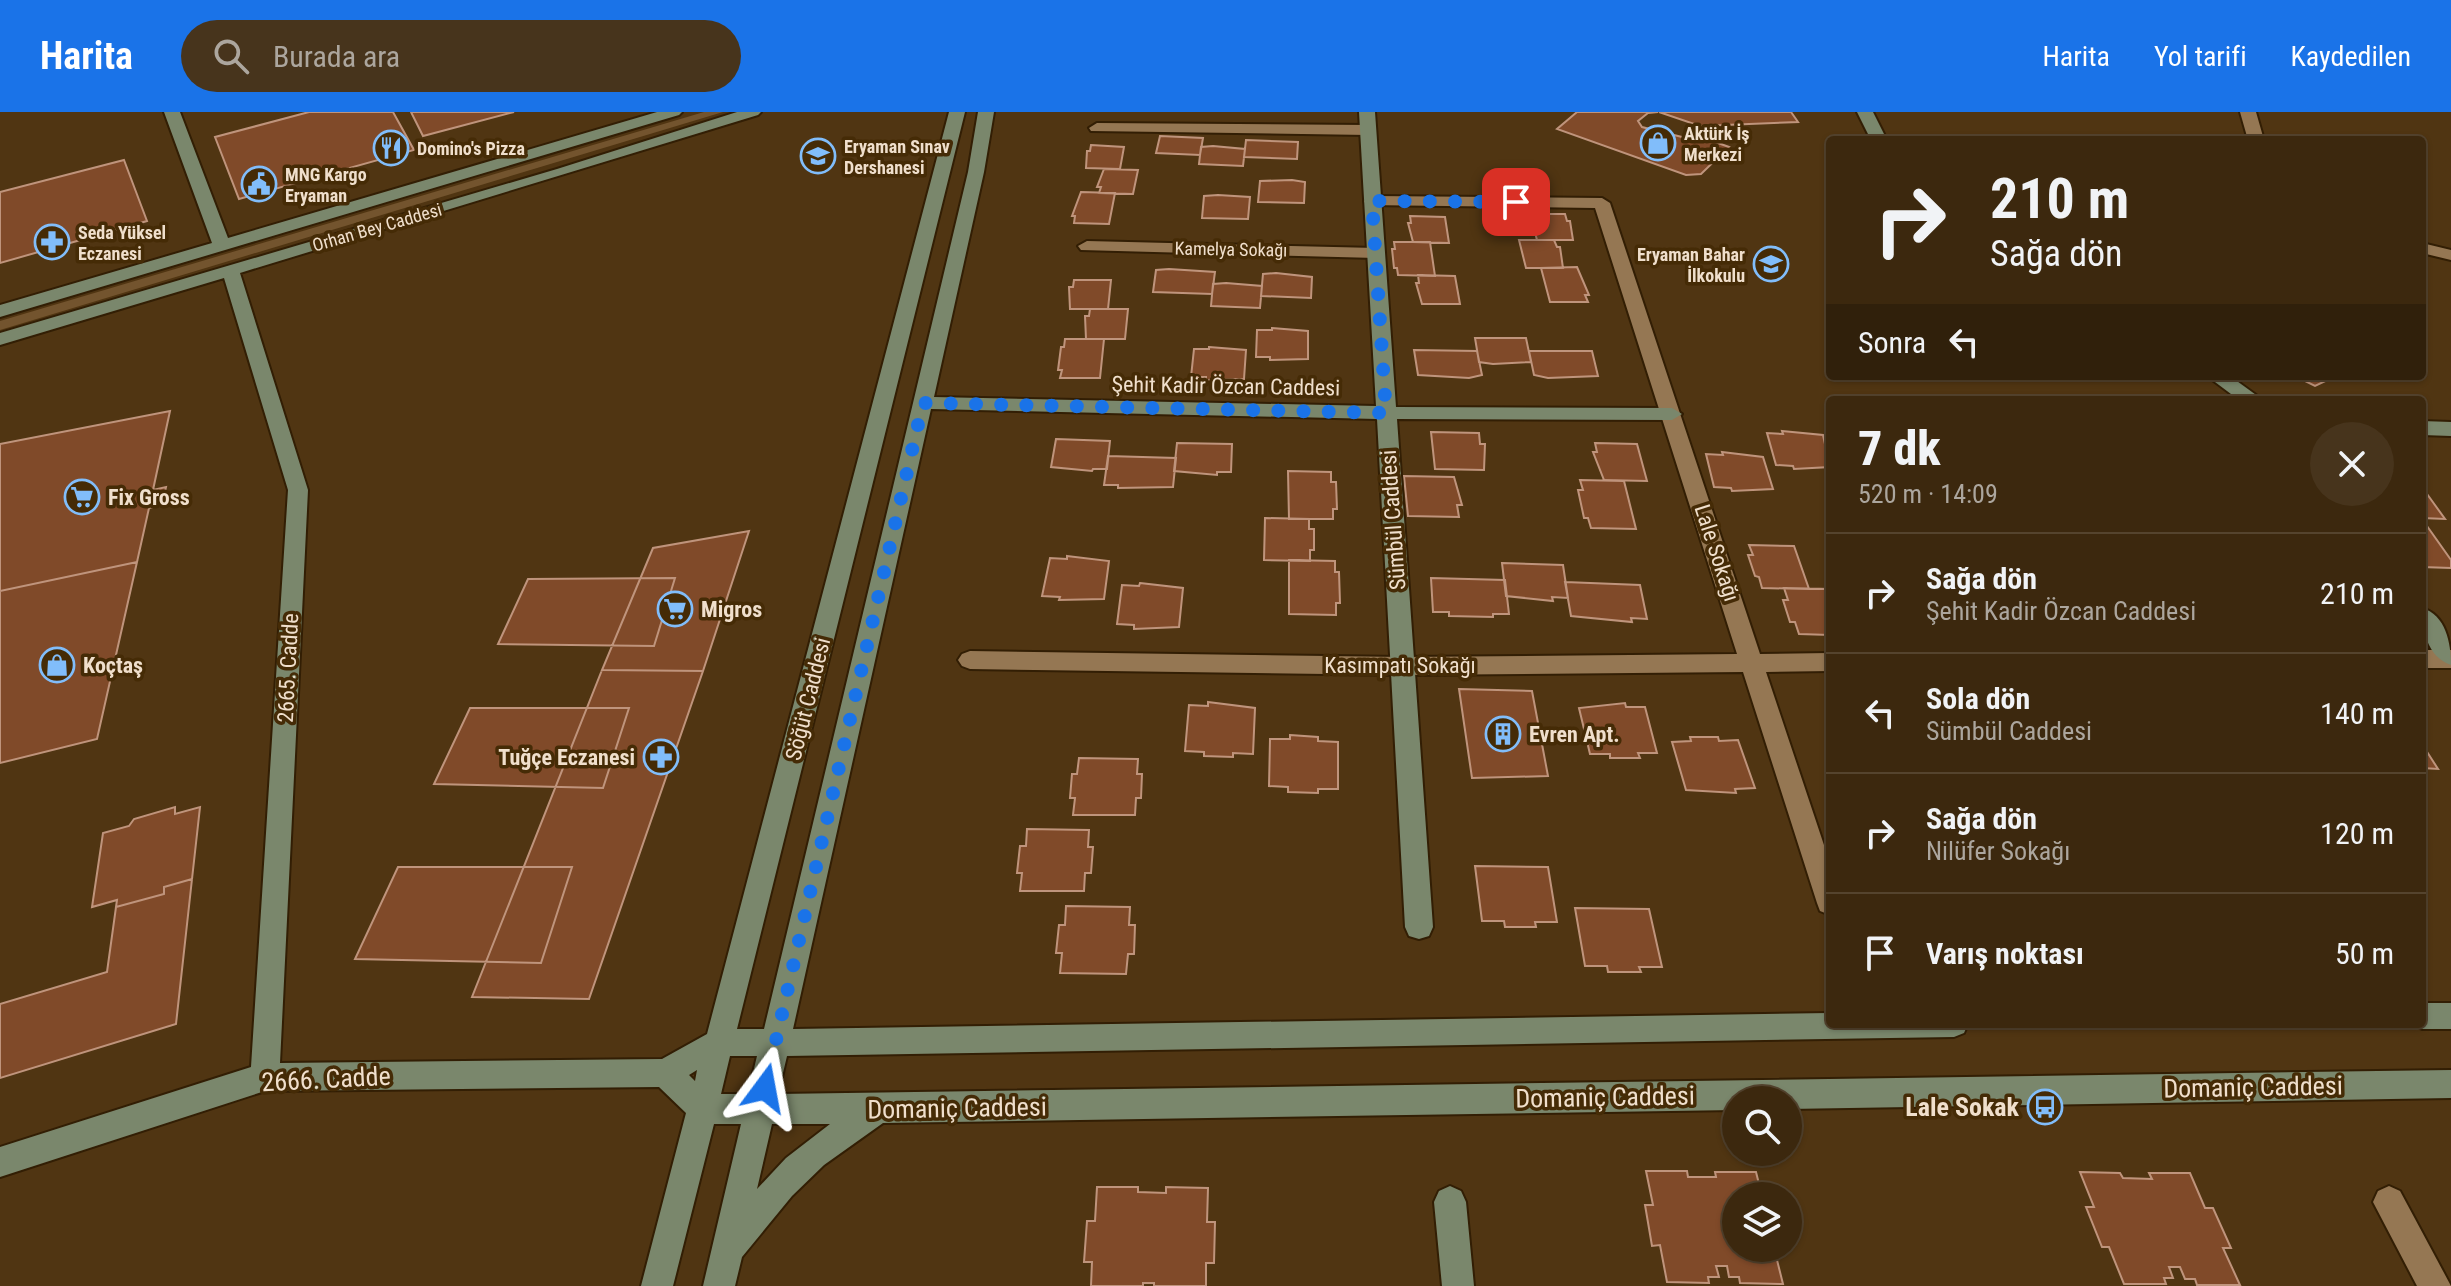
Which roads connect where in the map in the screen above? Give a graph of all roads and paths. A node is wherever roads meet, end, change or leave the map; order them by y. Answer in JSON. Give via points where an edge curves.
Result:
{"nodes":[{"id":1,"x":172,"y":112,"type":"edge"},
{"id":2,"x":753,"y":112,"type":"edge"},
{"id":3,"x":957,"y":112,"type":"edge"},
{"id":4,"x":986,"y":112,"type":"edge"},
{"id":5,"x":1865,"y":112,"type":"edge"},
{"id":6,"x":2248,"y":112,"type":"edge"},
{"id":7,"x":665,"y":113,"type":"edge"},
{"id":8,"x":1367,"y":121,"type":"edge"},
{"id":9,"x":1097,"y":128,"type":"dead end"},
{"id":10,"x":1877,"y":136,"type":"edge"},
{"id":11,"x":2255,"y":136,"type":"edge"},
{"id":12,"x":1372,"y":201,"type":"junction"},
{"id":13,"x":222,"y":246,"type":"junction"},
{"id":14,"x":1087,"y":246,"type":"dead end"},
{"id":15,"x":2426,"y":249,"type":"edge"},
{"id":16,"x":1376,"y":253,"type":"junction"},
{"id":17,"x":2451,"y":255,"type":"edge"},
{"id":18,"x":230,"y":270,"type":"junction"},
{"id":19,"x":0,"y":311,"type":"edge"},
{"id":20,"x":0,"y":339,"type":"edge"},
{"id":21,"x":2223,"y":380,"type":"edge"},
{"id":22,"x":2247,"y":396,"type":"edge"},
{"id":23,"x":923,"y":403,"type":"junction"},
{"id":24,"x":1386,"y":413,"type":"junction"},
{"id":25,"x":1672,"y":414,"type":"junction"},
{"id":26,"x":2426,"y":428,"type":"edge"},
{"id":27,"x":2451,"y":429,"type":"edge"},
{"id":28,"x":2426,"y":622,"type":"edge"},
{"id":29,"x":2451,"y":657,"type":"edge"},
{"id":30,"x":2426,"y":659,"type":"edge"},
{"id":31,"x":970,"y":660,"type":"dead end"},
{"id":32,"x":1751,"y":662,"type":"junction"},
{"id":33,"x":1826,"y":662,"type":"edge"},
{"id":34,"x":1403,"y":666,"type":"junction"},
{"id":35,"x":1826,"y":891,"type":"edge"},
{"id":36,"x":1419,"y":927,"type":"dead end"},
{"id":37,"x":2426,"y":1016,"type":"edge"},
{"id":38,"x":2451,"y":1016,"type":"edge"},
{"id":39,"x":1826,"y":1026,"type":"edge"},
{"id":40,"x":720,"y":1042,"type":"junction"},
{"id":41,"x":775,"y":1043,"type":"junction"},
{"id":42,"x":665,"y":1073,"type":"junction"},
{"id":43,"x":265,"y":1077,"type":"junction"},
{"id":44,"x":2451,"y":1084,"type":"edge"},
{"id":45,"x":703,"y":1109,"type":"junction"},
{"id":46,"x":879,"y":1109,"type":"junction"},
{"id":47,"x":760,"y":1110,"type":"junction"},
{"id":48,"x":0,"y":1162,"type":"edge"},
{"id":49,"x":1450,"y":1202,"type":"dead end"},
{"id":50,"x":2389,"y":1202,"type":"dead end"},
{"id":51,"x":727,"y":1253,"type":"junction"},
{"id":52,"x":657,"y":1286,"type":"edge"},
{"id":53,"x":719,"y":1286,"type":"edge"},
{"id":54,"x":1458,"y":1286,"type":"edge"},
{"id":55,"x":2435,"y":1286,"type":"edge"}],
"edges":[{"from":1,"to":13,"type":"main road"},
{"from":2,"to":18,"type":"main road","name":"Orhan Bey Caddesi"},
{"from":3,"to":40,"type":"main road","name":"Söğüt Caddesi"},
{"from":4,"to":23,"type":"main road","name":"Söğüt Caddesi"},
{"from":5,"to":10,"type":"main road"},
{"from":6,"to":11,"type":"street"},
{"from":7,"to":13,"type":"main road","name":"Orhan Bey Caddesi"},
{"from":8,"to":9,"type":"street"},
{"from":8,"to":12,"type":"main road","name":"Sümbül Caddesi"},
{"from":12,"to":16,"type":"main road","name":"Sümbül Caddesi"},
{"from":12,"to":25,"type":"street","name":"Lale Sokağı","via":[[1602,203]]},
{"from":13,"to":19,"type":"main road","name":"Orhan Bey Caddesi"},
{"from":14,"to":16,"type":"street","name":"Kamelya Sokağı"},
{"from":15,"to":17,"type":"street"},
{"from":16,"to":24,"type":"main road","name":"Sümbül Caddesi"},
{"from":18,"to":20,"type":"main road","name":"Orhan Bey Caddesi"},
{"from":18,"to":43,"type":"main road","name":"2665. Cadde","via":[[298,490]]},
{"from":21,"to":22,"type":"main road"},
{"from":23,"to":24,"type":"main road","name":"Şehit Kadir Özcan Caddesi"},
{"from":23,"to":41,"type":"main road","name":"Söğüt Caddesi"},
{"from":24,"to":25,"type":"main road","name":"Şehit Kadir Özcan Caddesi"},
{"from":24,"to":34,"type":"main road","name":"Sümbül Caddesi"},
{"from":25,"to":32,"type":"street","name":"Lale Sokağı"},
{"from":26,"to":27,"type":"main road"},
{"from":28,"to":29,"type":"main road"},
{"from":29,"to":30,"type":"street"},
{"from":31,"to":34,"type":"street","name":"Kasımpatı Sokağı"},
{"from":32,"to":33,"type":"street","name":"Kasımpatı Sokağı"},
{"from":32,"to":34,"type":"street","name":"Kasımpatı Sokağı"},
{"from":32,"to":35,"type":"street","name":"Lale Sokağı"},
{"from":34,"to":36,"type":"main road","name":"Sümbül Caddesi"},
{"from":37,"to":38,"type":"main road"},
{"from":39,"to":41,"type":"main road"},
{"from":40,"to":41,"type":"main road"},
{"from":40,"to":42,"type":"main road","name":"2666. Cadde"},
{"from":40,"to":45,"type":"main road","name":"Söğüt Caddesi"},
{"from":41,"to":47,"type":"main road","name":"Söğüt Caddesi"},
{"from":42,"to":43,"type":"main road","name":"2666. Cadde"},
{"from":42,"to":45,"type":"main road"},
{"from":43,"to":48,"type":"main road","name":"2666. Cadde"},
{"from":44,"to":46,"type":"main road","name":"Domaniç Caddesi"},
{"from":45,"to":47,"type":"main road","name":"Domaniç Caddesi"},
{"from":45,"to":52,"type":"main road","name":"Söğüt Caddesi"},
{"from":46,"to":47,"type":"main road","name":"Domaniç Caddesi"},
{"from":46,"to":51,"type":"main road","via":[[836,1135],[791,1173]]},
{"from":47,"to":51,"type":"main road","name":"Söğüt Caddesi"},
{"from":49,"to":54,"type":"main road"},
{"from":50,"to":55,"type":"street"},
{"from":51,"to":53,"type":"main road","name":"Söğüt Caddesi"}]}
